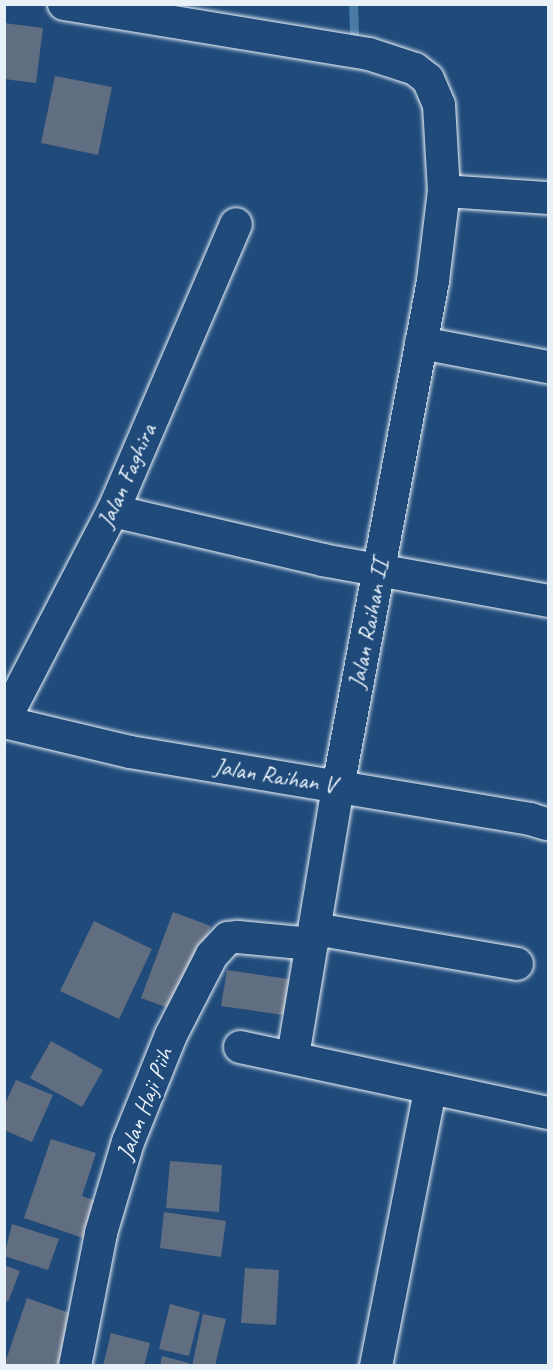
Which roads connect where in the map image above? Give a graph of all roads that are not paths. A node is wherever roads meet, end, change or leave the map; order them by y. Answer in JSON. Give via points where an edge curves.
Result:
{"nodes":[{"id":1,"x":64,"y":4,"type":"edge"},
{"id":2,"x":444,"y":191,"type":"junction"},
{"id":3,"x":549,"y":198,"type":"edge"},
{"id":4,"x":236,"y":224,"type":"dead end"},
{"id":5,"x":421,"y":343,"type":"junction"},
{"id":6,"x":549,"y":367,"type":"edge"},
{"id":7,"x":113,"y":511,"type":"junction"},
{"id":8,"x":379,"y":571,"type":"junction"},
{"id":9,"x":549,"y":601,"type":"edge"},
{"id":10,"x":4,"y":722,"type":"edge"},
{"id":11,"x":338,"y":787,"type":"junction"},
{"id":12,"x":546,"y":824,"type":"dead end"},
{"id":13,"x":313,"y":937,"type":"junction"},
{"id":14,"x":517,"y":964,"type":"dead end"},
{"id":15,"x":240,"y":1047,"type":"dead end"},
{"id":16,"x":293,"y":1057,"type":"junction"},
{"id":17,"x":430,"y":1091,"type":"junction"},
{"id":18,"x":548,"y":1115,"type":"edge"},
{"id":19,"x":75,"y":1365,"type":"edge"},
{"id":20,"x":376,"y":1365,"type":"edge"}],
"edges":[{"from":1,"to":2,"type":"street","name":"Jalan Raihan II","via":[[324,45],[415,69],[428,79],[435,92]]},
{"from":2,"to":3,"type":"street"},
{"from":2,"to":5,"type":"street","name":"Jalan Raihan II"},
{"from":4,"to":7,"type":"street","name":"Jalan Faghira"},
{"from":5,"to":6,"type":"street"},
{"from":5,"to":8,"type":"street","name":"Jalan Raihan II"},
{"from":7,"to":8,"type":"street"},
{"from":7,"to":10,"type":"street","name":"Jalan Faghira"},
{"from":8,"to":9,"type":"street"},
{"from":8,"to":11,"type":"street","name":"Jalan Raihan II"},
{"from":10,"to":11,"type":"street","name":"Jalan Raihan V","via":[[130,752]]},
{"from":11,"to":12,"type":"street","name":"Jalan Raihan V"},
{"from":11,"to":13,"type":"street","name":"Jalan Raihan II"},
{"from":13,"to":14,"type":"street"},
{"from":13,"to":16,"type":"street","name":"Jalan Raihan II"},
{"from":13,"to":19,"type":"street","name":"Jalan Haji Piih","via":[[228,938],[212,955],[171,1035],[128,1142],[101,1233]]},
{"from":15,"to":16,"type":"street"},
{"from":16,"to":17,"type":"street"},
{"from":17,"to":18,"type":"street"},
{"from":17,"to":20,"type":"street"}]}
